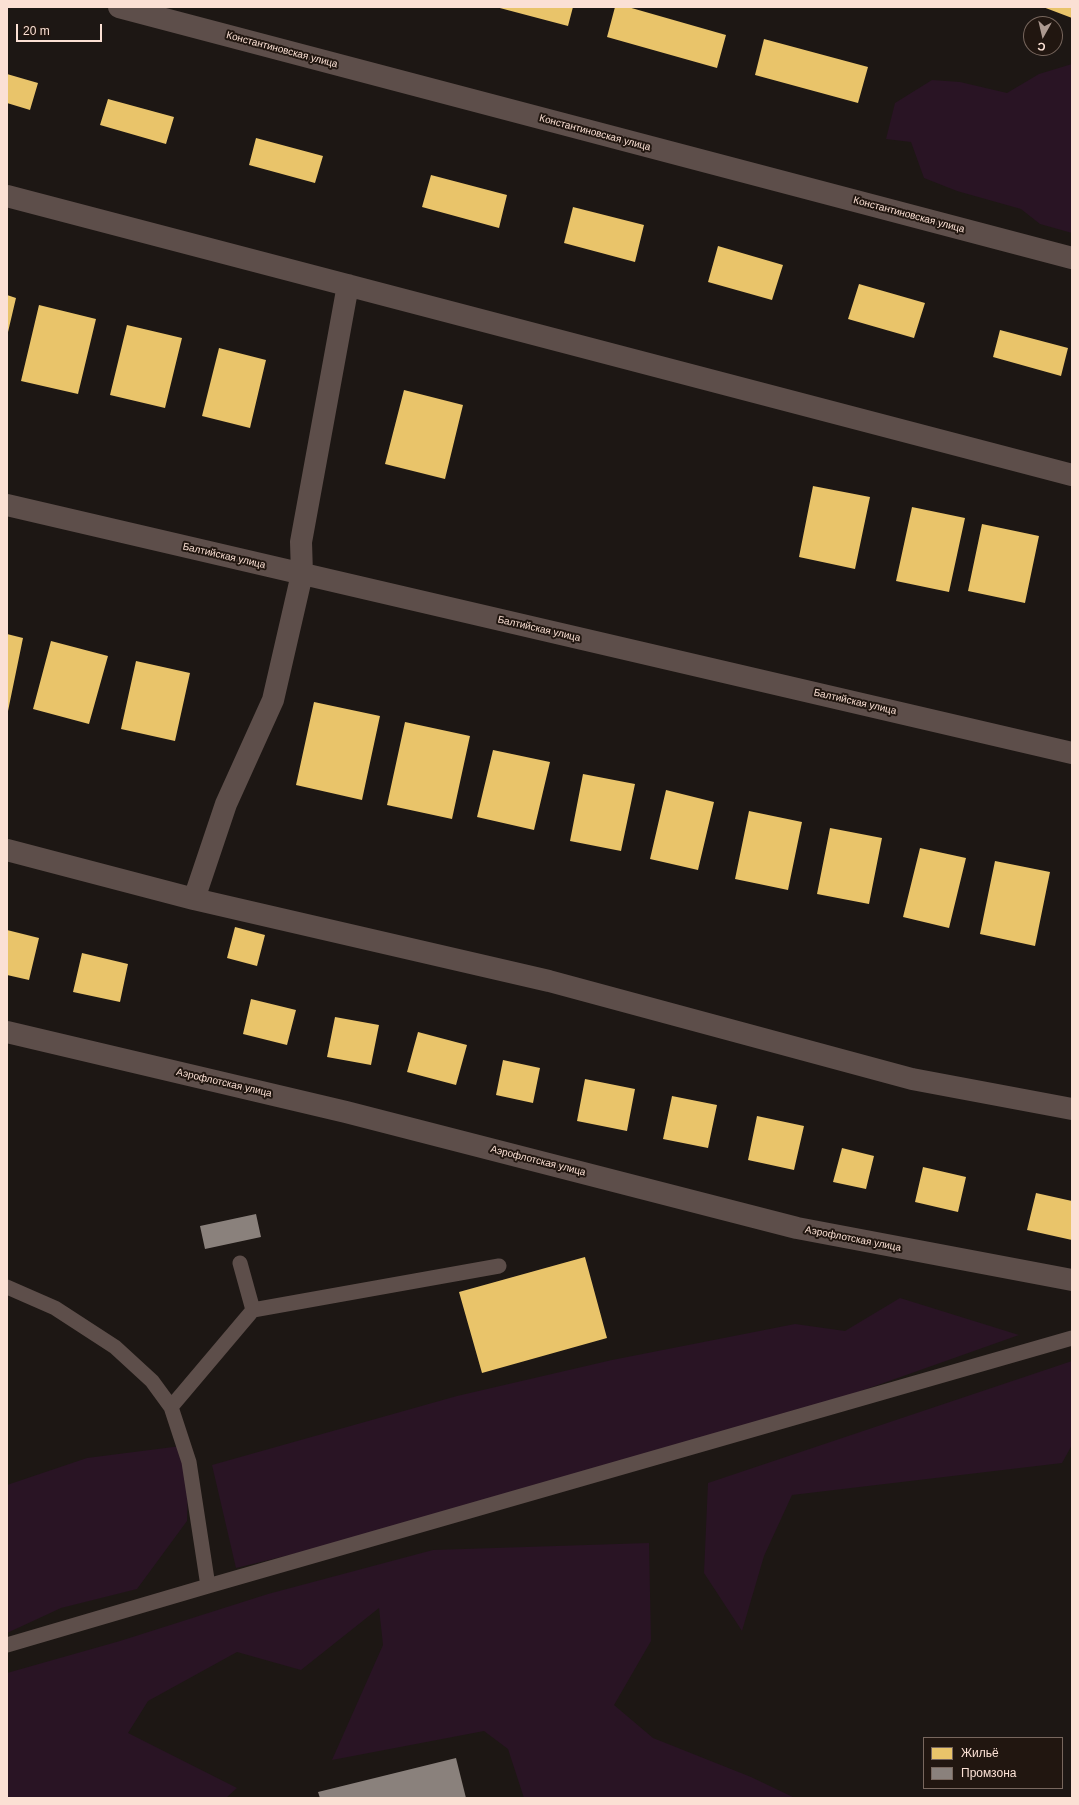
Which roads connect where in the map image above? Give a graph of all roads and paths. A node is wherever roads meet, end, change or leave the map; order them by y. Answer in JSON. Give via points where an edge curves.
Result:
{"nodes":[{"id":1,"x":119,"y":7,"type":"edge"},
{"id":2,"x":7,"y":196,"type":"edge"},
{"id":3,"x":1072,"y":258,"type":"edge"},
{"id":4,"x":348,"y":285,"type":"junction"},
{"id":5,"x":1072,"y":475,"type":"edge"},
{"id":6,"x":7,"y":505,"type":"edge"},
{"id":7,"x":302,"y":574,"type":"junction"},
{"id":8,"x":1072,"y":753,"type":"edge"},
{"id":9,"x":7,"y":850,"type":"edge"},
{"id":10,"x":194,"y":899,"type":"junction"},
{"id":11,"x":7,"y":1032,"type":"edge"},
{"id":12,"x":1072,"y":1109,"type":"edge"},
{"id":13,"x":240,"y":1263,"type":"dead end"},
{"id":14,"x":498,"y":1266,"type":"dead end"},
{"id":15,"x":1072,"y":1280,"type":"edge"},
{"id":16,"x":7,"y":1287,"type":"edge"},
{"id":17,"x":253,"y":1310,"type":"junction"},
{"id":18,"x":1072,"y":1338,"type":"edge"},
{"id":19,"x":171,"y":1408,"type":"junction"},
{"id":20,"x":208,"y":1586,"type":"junction"},
{"id":21,"x":7,"y":1645,"type":"edge"}],
"edges":[{"from":1,"to":3,"type":"street","name":"Константиновская улица"},
{"from":2,"to":4,"type":"street"},
{"from":4,"to":5,"type":"street"},
{"from":4,"to":7,"type":"street","via":[[301,542]]},
{"from":6,"to":7,"type":"street","name":"Балтийская улица"},
{"from":7,"to":8,"type":"street","name":"Балтийская улица"},
{"from":7,"to":10,"type":"street","via":[[273,700],[226,804]]},
{"from":9,"to":10,"type":"street"},
{"from":10,"to":12,"type":"street","via":[[549,981],[912,1079]]},
{"from":11,"to":15,"type":"street","name":"Аэрофлотская улица","via":[[346,1112],[797,1228]]},
{"from":13,"to":17,"type":"lane"},
{"from":14,"to":17,"type":"lane"},
{"from":16,"to":19,"type":"lane","via":[[55,1308],[115,1347],[152,1381]]},
{"from":17,"to":19,"type":"lane"},
{"from":18,"to":20,"type":"lane"},
{"from":19,"to":20,"type":"lane","via":[[189,1462]]},
{"from":20,"to":21,"type":"lane"}]}
